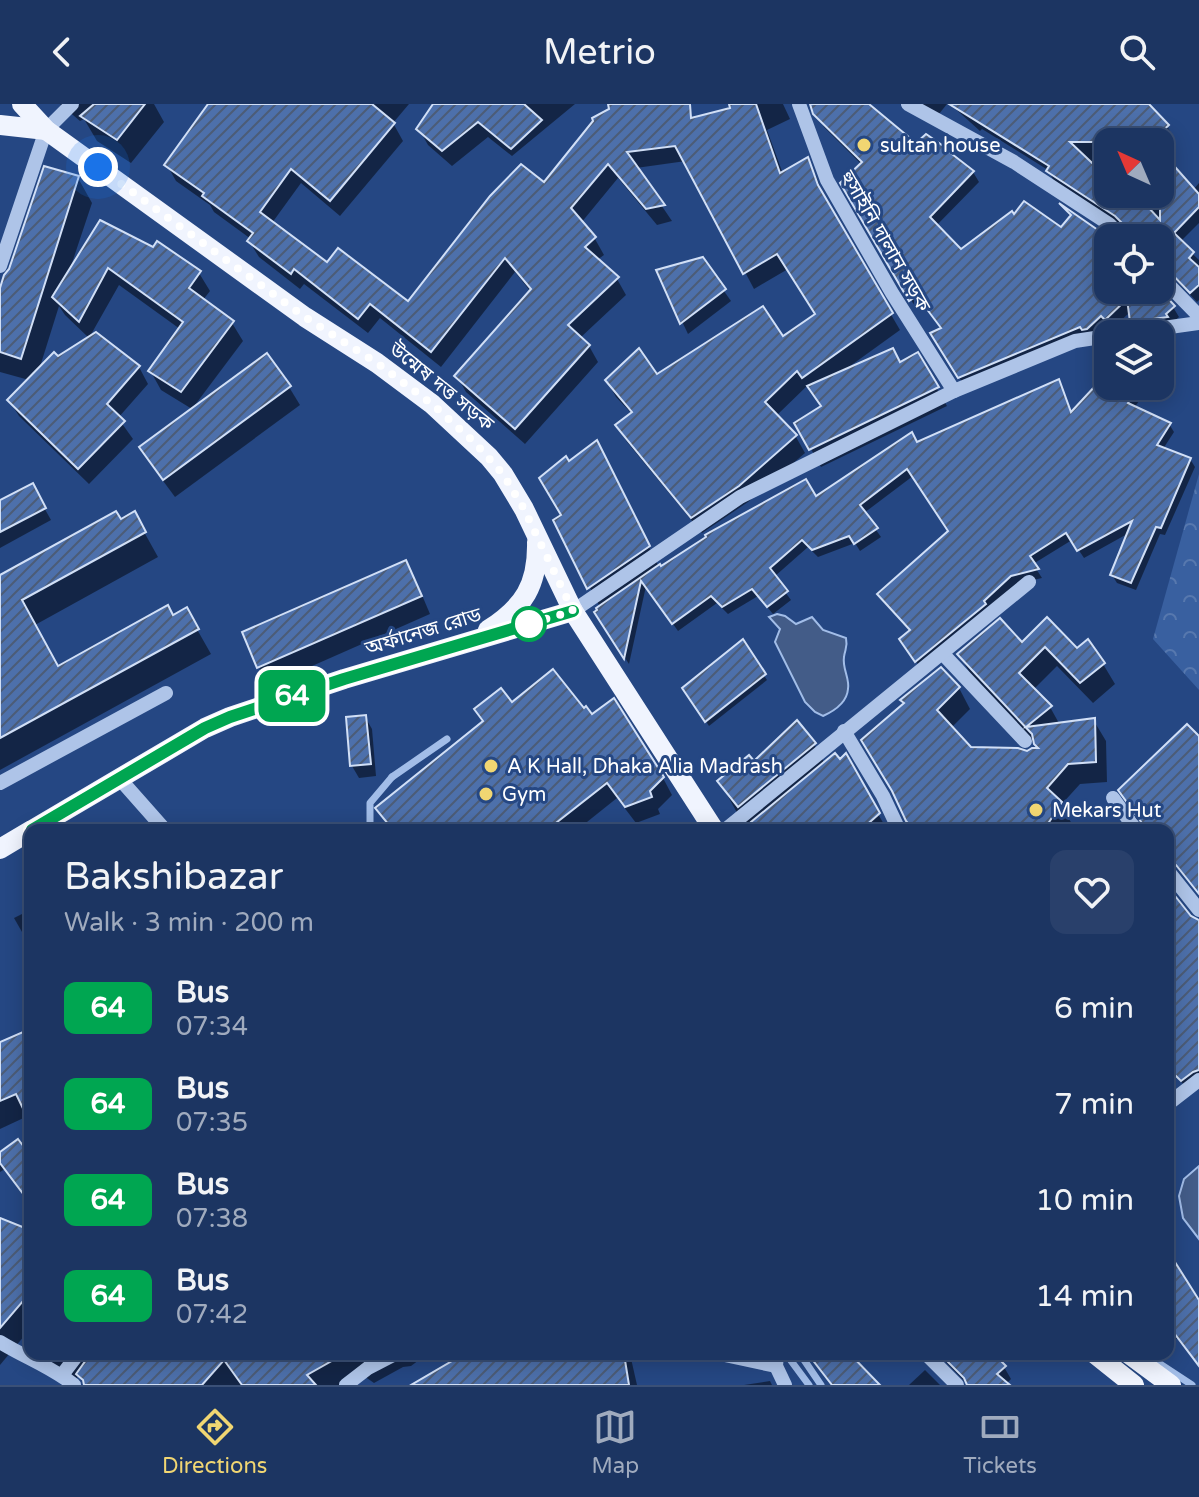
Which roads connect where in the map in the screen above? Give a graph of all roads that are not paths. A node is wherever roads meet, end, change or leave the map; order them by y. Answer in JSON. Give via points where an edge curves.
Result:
{"nodes":[{"id":1,"x":22,"y":104,"type":"edge"},
{"id":2,"x":72,"y":104,"type":"edge"},
{"id":3,"x":799,"y":104,"type":"edge"},
{"id":4,"x":908,"y":104,"type":"edge"},
{"id":5,"x":0,"y":125,"type":"edge"},
{"id":6,"x":46,"y":130,"type":"junction"},
{"id":7,"x":1109,"y":224,"type":"edge"},
{"id":8,"x":0,"y":266,"type":"edge"},
{"id":9,"x":1174,"y":290,"type":"edge"},
{"id":10,"x":1199,"y":316,"type":"edge"},
{"id":11,"x":1199,"y":323,"type":"edge"},
{"id":12,"x":1174,"y":326,"type":"edge"},
{"id":13,"x":1094,"y":338,"type":"edge"},
{"id":14,"x":954,"y":391,"type":"junction"},
{"id":15,"x":536,"y":537,"type":"junction"},
{"id":16,"x":1029,"y":582,"type":"dead end"},
{"id":17,"x":573,"y":611,"type":"junction"},
{"id":18,"x":471,"y":641,"type":"junction"},
{"id":19,"x":943,"y":654,"type":"junction"},
{"id":20,"x":166,"y":693,"type":"dead end"},
{"id":21,"x":844,"y":731,"type":"junction"},
{"id":22,"x":1025,"y":741,"type":"dead end"},
{"id":23,"x":119,"y":778,"type":"junction"},
{"id":24,"x":0,"y":783,"type":"edge"},
{"id":25,"x":1113,"y":798,"type":"dead end"},
{"id":26,"x":41,"y":824,"type":"edge"},
{"id":27,"x":160,"y":824,"type":"edge"},
{"id":28,"x":710,"y":824,"type":"edge"},
{"id":29,"x":732,"y":824,"type":"edge"},
{"id":30,"x":896,"y":824,"type":"edge"},
{"id":31,"x":1132,"y":824,"type":"edge"},
{"id":32,"x":24,"y":834,"type":"edge"},
{"id":33,"x":0,"y":849,"type":"edge"},
{"id":34,"x":1174,"y":879,"type":"edge"},
{"id":35,"x":1199,"y":910,"type":"edge"},
{"id":36,"x":1199,"y":1080,"type":"edge"},
{"id":37,"x":1174,"y":1099,"type":"edge"},
{"id":38,"x":0,"y":1342,"type":"edge"},
{"id":39,"x":24,"y":1357,"type":"edge"},
{"id":40,"x":30,"y":1360,"type":"edge"},
{"id":41,"x":76,"y":1360,"type":"edge"},
{"id":42,"x":383,"y":1360,"type":"edge"},
{"id":43,"x":777,"y":1360,"type":"edge"},
{"id":44,"x":932,"y":1360,"type":"edge"},
{"id":45,"x":1107,"y":1360,"type":"edge"},
{"id":46,"x":1136,"y":1360,"type":"edge"},
{"id":47,"x":68,"y":1380,"type":"edge"},
{"id":48,"x":1164,"y":1383,"type":"edge"},
{"id":49,"x":346,"y":1385,"type":"edge"},
{"id":50,"x":785,"y":1385,"type":"edge"},
{"id":51,"x":957,"y":1385,"type":"edge"},
{"id":52,"x":1134,"y":1385,"type":"edge"}],
"edges":[{"from":1,"to":6,"type":"main road","name":"উন্মেষ দত্ত সড়ক"},
{"from":2,"to":6,"type":"street"},
{"from":3,"to":14,"type":"street","name":"হুসাইনি দালান সড়ক","via":[[827,180]]},
{"from":4,"to":7,"type":"street","via":[[1014,162]]},
{"from":5,"to":6,"type":"main road","name":"উন্মেষ দত্ত সড়ক"},
{"from":6,"to":8,"type":"street"},
{"from":6,"to":15,"type":"main road","name":"উন্মেষ দত্ত সড়ক","via":[[432,404],[503,474]]},
{"from":9,"to":10,"type":"street"},
{"from":11,"to":12,"type":"street"},
{"from":13,"to":14,"type":"street","via":[[1075,341]]},
{"from":14,"to":17,"type":"street","via":[[740,497]]},
{"from":15,"to":17,"type":"main road","name":"উন্মেষ দত্ত সড়ক"},
{"from":15,"to":18,"type":"main road","via":[[530,589],[511,615]]},
{"from":16,"to":19,"type":"street"},
{"from":17,"to":18,"type":"main road","name":"অর্ফানেজ রোড"},
{"from":17,"to":28,"type":"main road","name":"উন্মেষ দত্ত সড়ক"},
{"from":18,"to":23,"type":"main road","name":"অর্ফানেজ রোড","via":[[230,717]]},
{"from":19,"to":21,"type":"street"},
{"from":19,"to":22,"type":"street"},
{"from":20,"to":24,"type":"street"},
{"from":21,"to":29,"type":"street"},
{"from":21,"to":30,"type":"street"},
{"from":23,"to":26,"type":"main road","name":"অর্ফানেজ রোড"},
{"from":23,"to":27,"type":"street"},
{"from":25,"to":31,"type":"street"},
{"from":32,"to":33,"type":"main road","name":"অর্ফানেজ রোড"},
{"from":34,"to":35,"type":"street"},
{"from":36,"to":37,"type":"street"},
{"from":38,"to":39,"type":"street"},
{"from":40,"to":47,"type":"street"},
{"from":41,"to":47,"type":"street"},
{"from":42,"to":49,"type":"street"},
{"from":43,"to":50,"type":"street"},
{"from":44,"to":51,"type":"street"},
{"from":45,"to":52,"type":"main road"},
{"from":46,"to":48,"type":"main road"}]}
